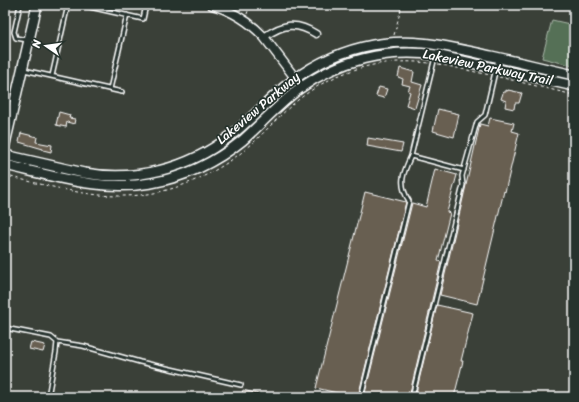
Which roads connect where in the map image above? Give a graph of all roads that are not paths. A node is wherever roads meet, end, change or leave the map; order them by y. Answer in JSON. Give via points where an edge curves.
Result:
{"nodes":[{"id":1,"x":20,"y":5,"type":"edge"},
{"id":2,"x":37,"y":5,"type":"edge"},
{"id":3,"x":68,"y":5,"type":"edge"},
{"id":4,"x":81,"y":5,"type":"edge"},
{"id":5,"x":146,"y":5,"type":"edge"},
{"id":6,"x":212,"y":5,"type":"edge"},
{"id":7,"x":127,"y":15,"type":"junction"},
{"id":8,"x":316,"y":34,"type":"dead end"},
{"id":9,"x":264,"y":37,"type":"junction"},
{"id":10,"x":29,"y":41,"type":"junction"},
{"id":11,"x":438,"y":44,"type":"junction"},
{"id":12,"x":499,"y":58,"type":"junction"},
{"id":13,"x":435,"y":59,"type":"junction"},
{"id":14,"x":22,"y":70,"type":"junction"},
{"id":15,"x":495,"y":72,"type":"junction"},
{"id":16,"x":574,"y":75,"type":"edge"},
{"id":17,"x":52,"y":76,"type":"junction"},
{"id":18,"x":296,"y":78,"type":"junction"},
{"id":19,"x":574,"y":86,"type":"edge"},
{"id":20,"x":302,"y":87,"type":"junction"},
{"id":21,"x":110,"y":89,"type":"junction"},
{"id":22,"x":122,"y":92,"type":"dead end"},
{"id":23,"x":5,"y":144,"type":"edge"},
{"id":24,"x":5,"y":155,"type":"edge"},
{"id":25,"x":411,"y":156,"type":"junction"},
{"id":26,"x":5,"y":165,"type":"edge"},
{"id":27,"x":464,"y":170,"type":"junction"},
{"id":28,"x":5,"y":328,"type":"edge"},
{"id":29,"x":57,"y":342,"type":"junction"},
{"id":30,"x":241,"y":385,"type":"dead end"},
{"id":31,"x":48,"y":397,"type":"edge"},
{"id":32,"x":361,"y":397,"type":"edge"},
{"id":33,"x":412,"y":397,"type":"edge"}],
"edges":[{"from":1,"to":10,"type":"lane","via":[[15,36]]},
{"from":2,"to":10,"type":"main road"},
{"from":3,"to":17,"type":"lane"},
{"from":4,"to":7,"type":"lane"},
{"from":5,"to":7,"type":"lane","via":[[143,19]]},
{"from":6,"to":9,"type":"street","via":[[246,20]]},
{"from":7,"to":21,"type":"lane"},
{"from":8,"to":9,"type":"street","via":[[304,28],[287,25]]},
{"from":9,"to":18,"type":"street"},
{"from":10,"to":14,"type":"main road"},
{"from":11,"to":12,"type":"main road","name":"Lakeview Parkway"},
{"from":11,"to":13,"type":"lane"},
{"from":11,"to":18,"type":"main road","name":"Lakeview Parkway","via":[[392,43],[361,48],[322,62]]},
{"from":12,"to":15,"type":"lane"},
{"from":12,"to":16,"type":"main road","name":"Lakeview Parkway"},
{"from":13,"to":15,"type":"main road","name":"Lakeview Parkway"},
{"from":13,"to":20,"type":"main road","name":"Lakeview Parkway","via":[[404,52],[363,58],[334,68]]},
{"from":13,"to":25,"type":"lane"},
{"from":14,"to":17,"type":"lane"},
{"from":14,"to":23,"type":"main road"},
{"from":15,"to":19,"type":"main road","name":"Lakeview Parkway"},
{"from":15,"to":27,"type":"lane","via":[[485,115],[477,122]]},
{"from":17,"to":21,"type":"lane"},
{"from":18,"to":20,"type":"street"},
{"from":18,"to":24,"type":"main road","name":"Lakeview Parkway","via":[[221,143],[194,159],[165,169],[135,175],[97,175]]},
{"from":20,"to":26,"type":"main road","name":"Lakeview Parkway","via":[[228,151],[201,167],[166,180],[130,186],[99,186]]},
{"from":21,"to":22,"type":"lane"},
{"from":25,"to":27,"type":"lane"},
{"from":25,"to":32,"type":"lane","via":[[405,168],[402,184],[409,201]]},
{"from":27,"to":33,"type":"lane"},
{"from":28,"to":29,"type":"lane","via":[[51,337]]},
{"from":29,"to":30,"type":"lane","via":[[83,346]]},
{"from":29,"to":31,"type":"lane"}]}
